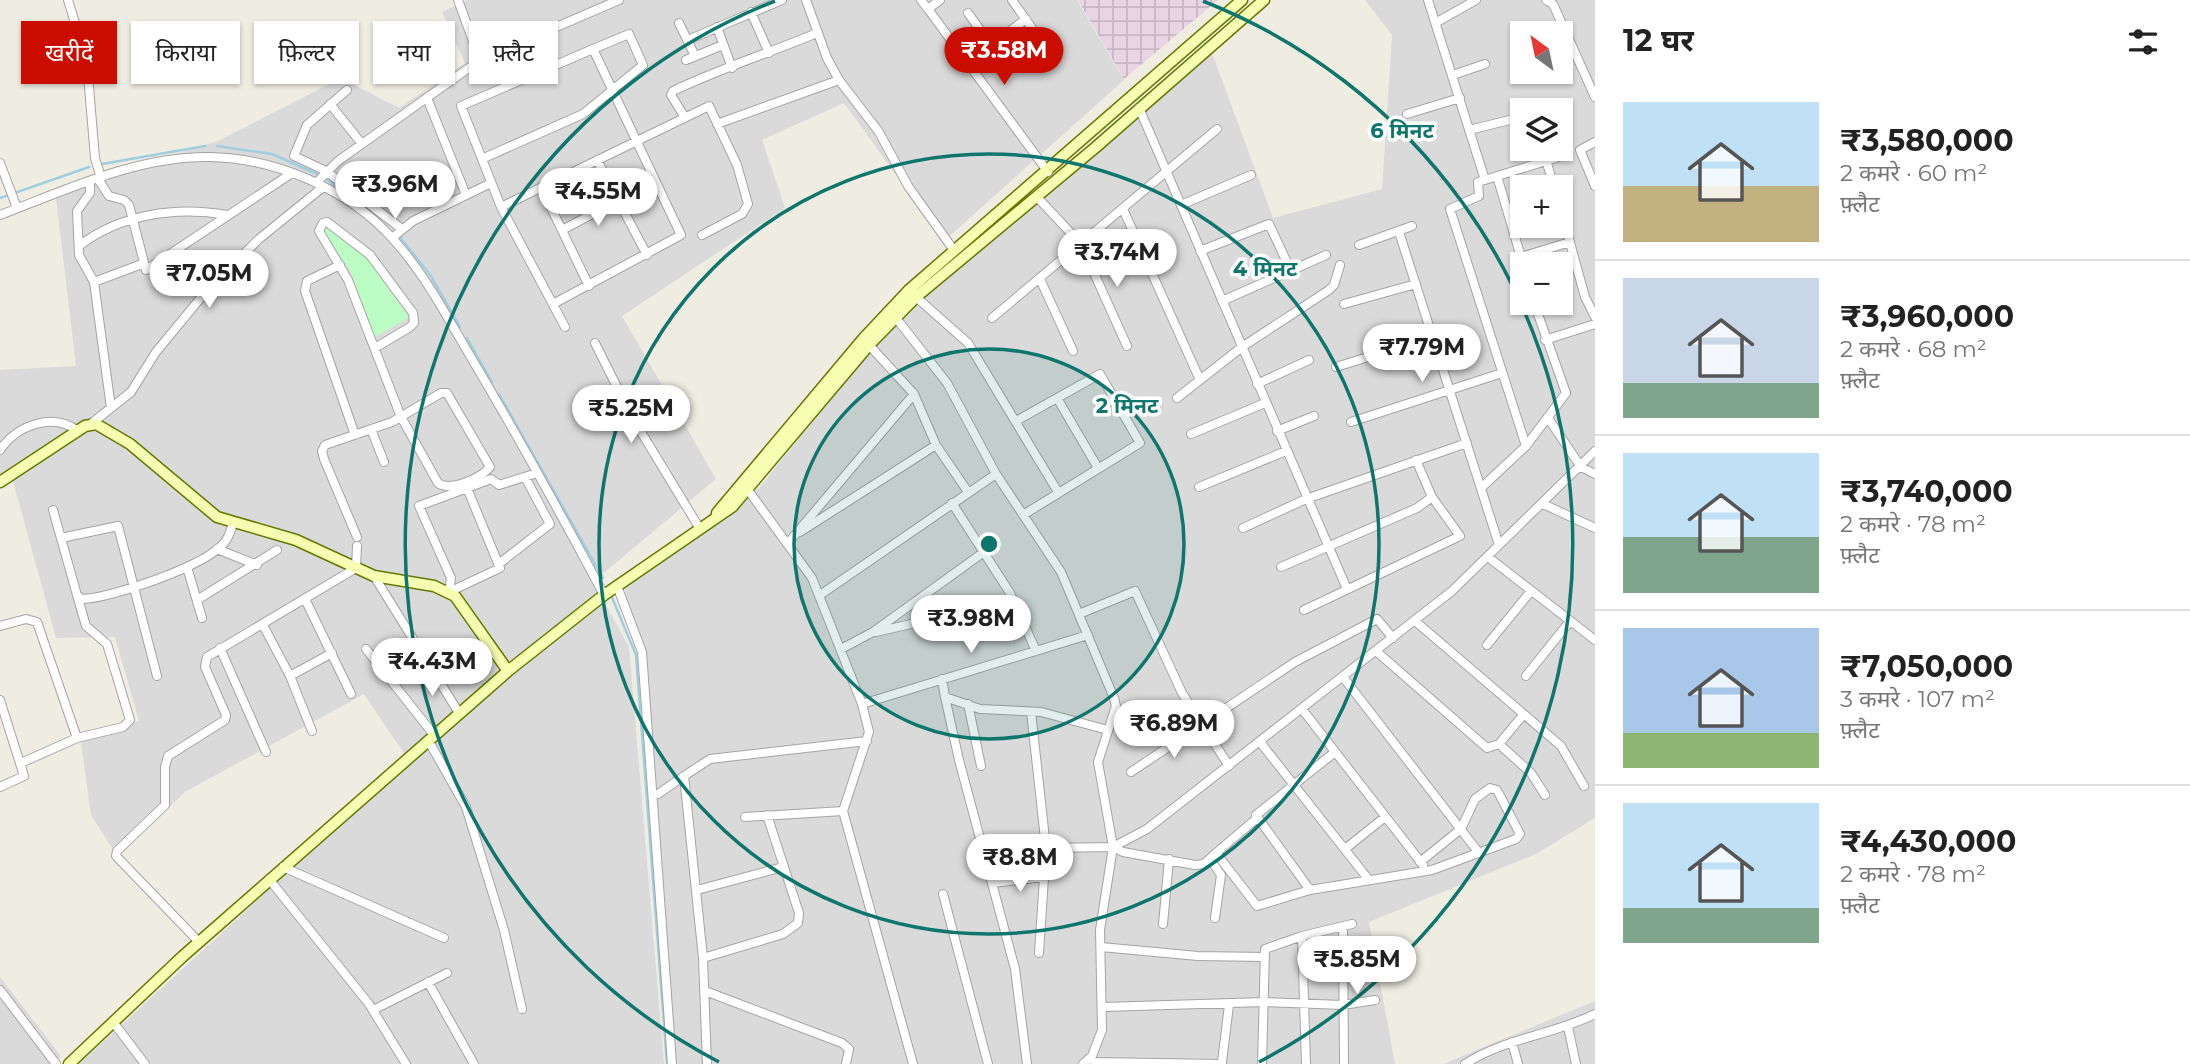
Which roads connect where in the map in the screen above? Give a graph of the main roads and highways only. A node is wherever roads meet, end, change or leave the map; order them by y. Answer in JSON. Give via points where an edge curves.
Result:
{"nodes":[{"id":1,"x":1242,"y":0,"type":"edge"},
{"id":2,"x":1264,"y":0,"type":"edge"},
{"id":3,"x":0,"y":482,"type":"edge"},
{"id":4,"x":713,"y":520,"type":"junction"},
{"id":5,"x":508,"y":671,"type":"junction"},
{"id":6,"x":69,"y":1064,"type":"edge"}],
"edges":[{"from":1,"to":4,"type":"main road","via":[[1048,172],[953,249],[888,311]]},
{"from":2,"to":4,"type":"main road","via":[[916,297],[869,345],[748,490]]},
{"from":3,"to":5,"type":"main road","via":[[92,423],[130,444],[203,507],[233,523],[296,540],[374,576],[434,586],[449,593],[462,604]]},
{"from":4,"to":5,"type":"main road","via":[[604,595]]},
{"from":5,"to":6,"type":"main road","via":[[199,942]]}]}
